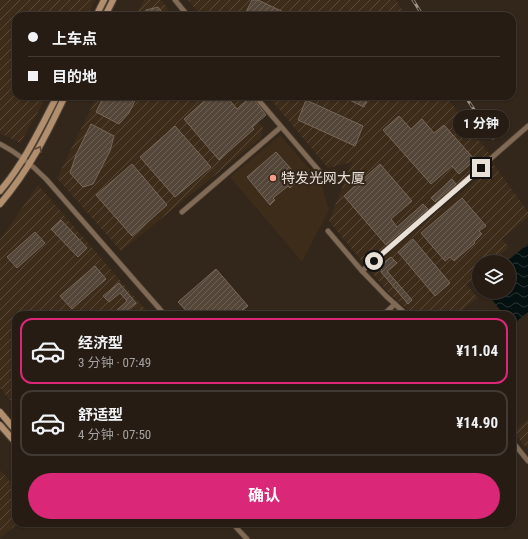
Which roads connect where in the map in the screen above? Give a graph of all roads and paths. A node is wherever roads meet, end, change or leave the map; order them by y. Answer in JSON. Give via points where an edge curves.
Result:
{"nodes":[{"id":1,"x":104,"y":0,"type":"edge"},
{"id":2,"x":113,"y":0,"type":"edge"},
{"id":3,"x":175,"y":0,"type":"edge"},
{"id":4,"x":98,"y":12,"type":"edge"},
{"id":5,"x":107,"y":12,"type":"edge"},
{"id":6,"x":185,"y":12,"type":"edge"},
{"id":7,"x":54,"y":100,"type":"edge"},
{"id":8,"x":63,"y":100,"type":"edge"},
{"id":9,"x":259,"y":100,"type":"edge"},
{"id":10,"x":528,"y":126,"type":"edge"},
{"id":11,"x":281,"y":127,"type":"junction"},
{"id":12,"x":0,"y":144,"type":"edge"},
{"id":13,"x":24,"y":159,"type":"junction"},
{"id":14,"x":30,"y":163,"type":"junction"},
{"id":15,"x":320,"y":172,"type":"dead end"},
{"id":16,"x":0,"y":191,"type":"edge"},
{"id":17,"x":0,"y":204,"type":"edge"},
{"id":18,"x":182,"y":212,"type":"dead end"},
{"id":19,"x":328,"y":231,"type":"dead end"},
{"id":20,"x":362,"y":271,"type":"junction"},
{"id":21,"x":395,"y":304,"type":"junction"},
{"id":22,"x":162,"y":311,"type":"edge"},
{"id":23,"x":387,"y":311,"type":"edge"},
{"id":24,"x":403,"y":311,"type":"edge"},
{"id":25,"x":0,"y":412,"type":"edge"},
{"id":26,"x":0,"y":425,"type":"edge"},
{"id":27,"x":12,"y":426,"type":"edge"},
{"id":28,"x":12,"y":438,"type":"edge"},
{"id":29,"x":516,"y":447,"type":"edge"},
{"id":30,"x":528,"y":461,"type":"edge"},
{"id":31,"x":236,"y":527,"type":"edge"},
{"id":32,"x":247,"y":539,"type":"edge"}],
"edges":[{"from":1,"to":4,"type":"street"},
{"from":2,"to":5,"type":"street"},
{"from":3,"to":6,"type":"street"},
{"from":7,"to":13,"type":"street"},
{"from":14,"to":8,"type":"street","one_way":true},
{"from":9,"to":11,"type":"street"},
{"from":10,"to":20,"type":"street"},
{"from":11,"to":15,"type":"street"},
{"from":11,"to":18,"type":"street"},
{"from":12,"to":13,"type":"street"},
{"from":13,"to":14,"type":"street"},
{"from":13,"to":16,"type":"street"},
{"from":14,"to":17,"type":"street"},
{"from":14,"to":22,"type":"street"},
{"from":19,"to":20,"type":"street"},
{"from":20,"to":21,"type":"street"},
{"from":21,"to":23,"type":"street"},
{"from":21,"to":24,"type":"street"},
{"from":25,"to":27,"type":"street"},
{"from":26,"to":28,"type":"street"},
{"from":29,"to":30,"type":"street"},
{"from":31,"to":32,"type":"street"}]}
